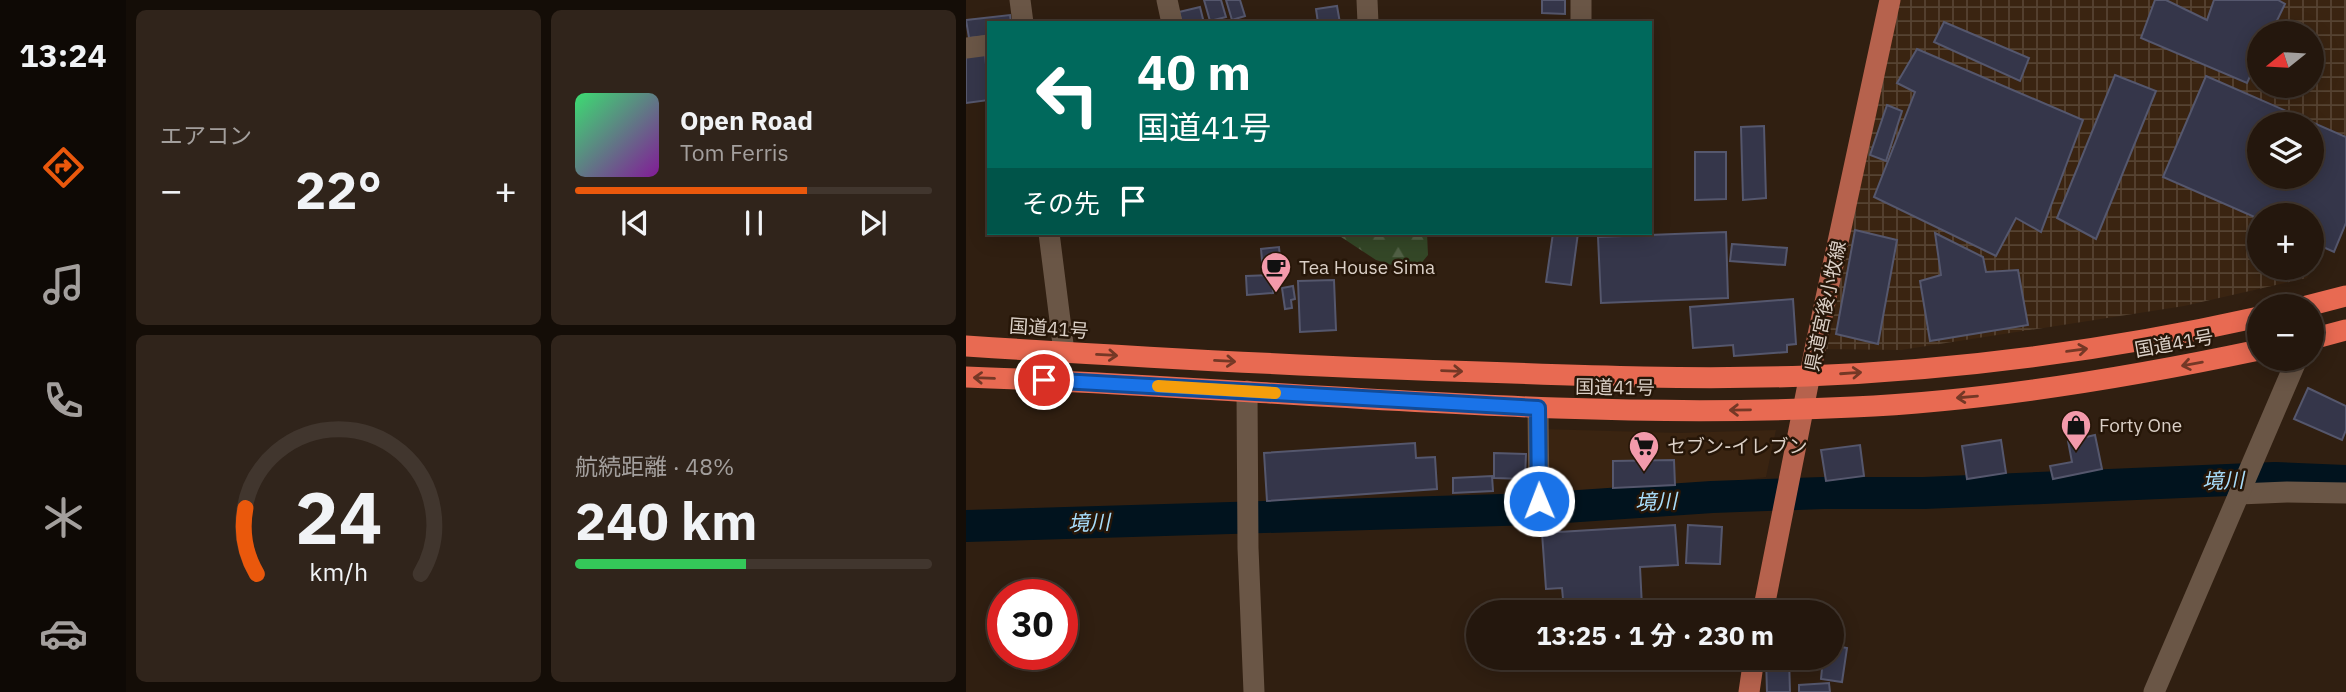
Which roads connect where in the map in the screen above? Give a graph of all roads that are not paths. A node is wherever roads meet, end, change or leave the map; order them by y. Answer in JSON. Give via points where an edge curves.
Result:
{"nodes":[{"id":1,"x":1020,"y":0,"type":"edge"},
{"id":2,"x":1167,"y":0,"type":"edge"},
{"id":3,"x":1367,"y":0,"type":"edge"},
{"id":4,"x":1581,"y":0,"type":"edge"},
{"id":5,"x":1890,"y":0,"type":"edge"},
{"id":6,"x":1023,"y":21,"type":"edge"},
{"id":7,"x":1172,"y":21,"type":"edge"},
{"id":8,"x":1368,"y":21,"type":"edge"},
{"id":9,"x":1581,"y":21,"type":"edge"},
{"id":10,"x":987,"y":45,"type":"edge"},
{"id":11,"x":966,"y":48,"type":"edge"},
{"id":12,"x":1049,"y":235,"type":"edge"},
{"id":13,"x":2346,"y":296,"type":"edge"},
{"id":14,"x":2324,"y":302,"type":"edge"},
{"id":15,"x":2247,"y":320,"type":"edge"},
{"id":16,"x":2346,"y":330,"type":"edge"},
{"id":17,"x":2324,"y":336,"type":"edge"},
{"id":18,"x":966,"y":346,"type":"edge"},
{"id":19,"x":1064,"y":352,"type":"junction"},
{"id":20,"x":2247,"y":352,"type":"edge"},
{"id":21,"x":2292,"y":371,"type":"edge"},
{"id":22,"x":1810,"y":376,"type":"junction"},
{"id":23,"x":966,"y":377,"type":"edge"},
{"id":24,"x":1247,"y":391,"type":"junction"},
{"id":25,"x":1538,"y":408,"type":"junction"},
{"id":26,"x":1805,"y":409,"type":"junction"},
{"id":27,"x":2346,"y":493,"type":"edge"},
{"id":28,"x":2239,"y":494,"type":"junction"},
{"id":29,"x":1539,"y":501,"type":"dead end"},
{"id":30,"x":1765,"y":600,"type":"edge"},
{"id":31,"x":1752,"y":670,"type":"edge"},
{"id":32,"x":1254,"y":692,"type":"edge"},
{"id":33,"x":1749,"y":692,"type":"edge"},
{"id":34,"x":2154,"y":692,"type":"edge"}],
"edges":[{"from":1,"to":6,"type":"street"},
{"from":2,"to":7,"type":"street"},
{"from":3,"to":8,"type":"street"},
{"from":4,"to":9,"type":"street"},
{"from":5,"to":22,"type":"main road","name":"県道宮後小牧線"},
{"from":10,"to":11,"type":"street"},
{"from":12,"to":19,"type":"street"},
{"from":13,"to":14,"type":"highway"},
{"from":22,"to":15,"type":"highway","name":"国道41号","one_way":true,"via":[[2058,353]]},
{"from":16,"to":17,"type":"highway"},
{"from":18,"to":19,"type":"highway","name":"国道41号"},
{"from":19,"to":22,"type":"highway","name":"国道41号","one_way":true,"via":[[1623,377]]},
{"from":20,"to":26,"type":"highway","name":"国道41号","one_way":true,"via":[[2050,387]]},
{"from":21,"to":28,"type":"street"},
{"from":22,"to":26,"type":"main road","name":"県道宮後小牧線"},
{"from":24,"to":23,"type":"highway","name":"国道41号","one_way":true},
{"from":24,"to":25,"type":"highway","name":"国道41号"},
{"from":24,"to":32,"type":"street"},
{"from":26,"to":25,"type":"highway","name":"国道41号","one_way":true},
{"from":25,"to":29,"type":"street"},
{"from":26,"to":30,"type":"main road","name":"県道宮後小牧線"},
{"from":27,"to":28,"type":"street"},
{"from":28,"to":34,"type":"street"},
{"from":31,"to":33,"type":"main road"}]}
